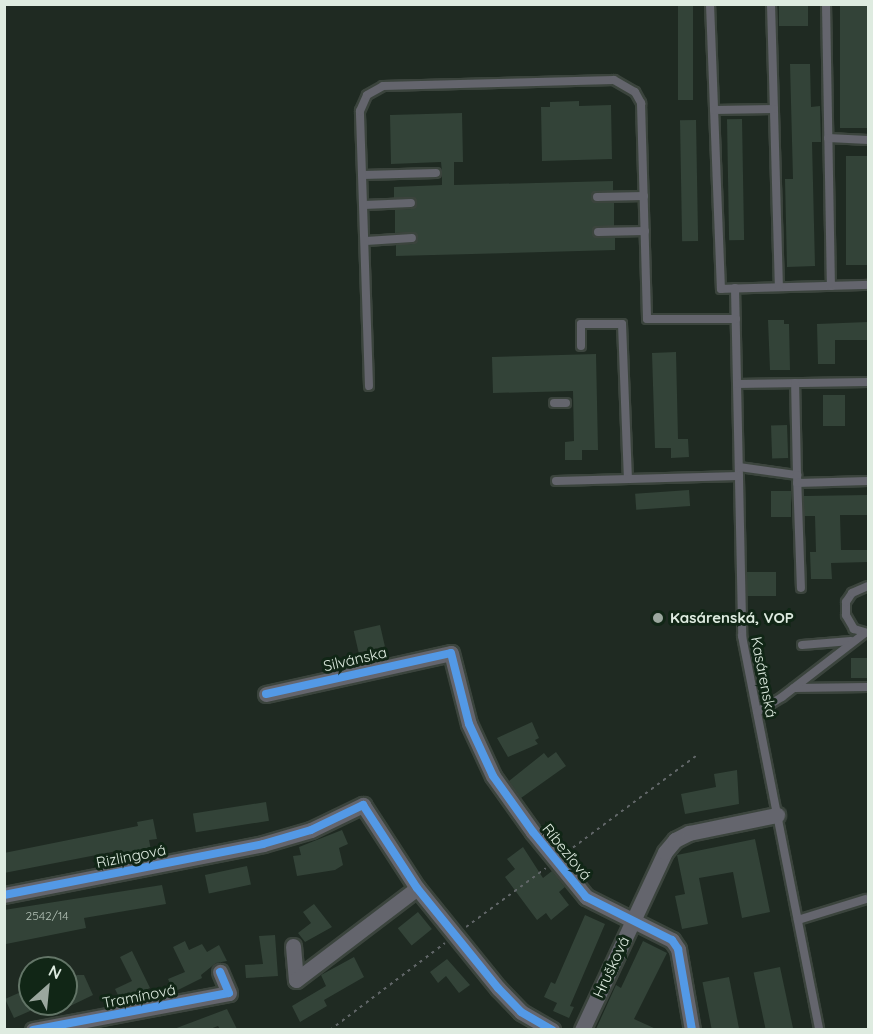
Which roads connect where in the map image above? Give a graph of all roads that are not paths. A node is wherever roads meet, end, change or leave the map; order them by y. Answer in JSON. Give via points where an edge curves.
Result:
{"nodes":[{"id":1,"x":710,"y":4,"type":"edge"},
{"id":2,"x":771,"y":4,"type":"edge"},
{"id":3,"x":826,"y":4,"type":"edge"},
{"id":4,"x":774,"y":109,"type":"junction"},
{"id":5,"x":714,"y":110,"type":"junction"},
{"id":6,"x":828,"y":138,"type":"junction"},
{"id":7,"x":868,"y":140,"type":"edge"},
{"id":8,"x":436,"y":173,"type":"dead end"},
{"id":9,"x":363,"y":175,"type":"junction"},
{"id":10,"x":644,"y":196,"type":"junction"},
{"id":11,"x":597,"y":197,"type":"dead end"},
{"id":12,"x":411,"y":203,"type":"dead end"},
{"id":13,"x":364,"y":205,"type":"junction"},
{"id":14,"x":645,"y":231,"type":"junction"},
{"id":15,"x":598,"y":232,"type":"dead end"},
{"id":16,"x":412,"y":238,"type":"dead end"},
{"id":17,"x":366,"y":241,"type":"junction"},
{"id":18,"x":868,"y":285,"type":"edge"},
{"id":19,"x":831,"y":286,"type":"junction"},
{"id":20,"x":779,"y":287,"type":"junction"},
{"id":21,"x":735,"y":288,"type":"junction"},
{"id":22,"x":736,"y":319,"type":"junction"},
{"id":23,"x":581,"y":346,"type":"dead end"},
{"id":24,"x":868,"y":382,"type":"edge"},
{"id":25,"x":795,"y":383,"type":"junction"},
{"id":26,"x":737,"y":384,"type":"junction"},
{"id":27,"x":369,"y":386,"type":"dead end"},
{"id":28,"x":566,"y":403,"type":"dead end"},
{"id":29,"x":554,"y":404,"type":"dead end"},
{"id":30,"x":738,"y":467,"type":"junction"},
{"id":31,"x":739,"y":476,"type":"junction"},
{"id":32,"x":628,"y":479,"type":"junction"},
{"id":33,"x":797,"y":479,"type":"junction"},
{"id":34,"x":556,"y":481,"type":"dead end"},
{"id":35,"x":868,"y":481,"type":"edge"},
{"id":36,"x":868,"y":586,"type":"edge"},
{"id":37,"x":801,"y":588,"type":"dead end"},
{"id":38,"x":867,"y":633,"type":"edge"},
{"id":39,"x":853,"y":641,"type":"junction"},
{"id":40,"x":802,"y":645,"type":"dead end"},
{"id":41,"x":451,"y":653,"type":"joint"},
{"id":42,"x":868,"y":687,"type":"edge"},
{"id":43,"x":794,"y":688,"type":"junction"},
{"id":44,"x":266,"y":694,"type":"dead end"},
{"id":45,"x":757,"y":712,"type":"junction"},
{"id":46,"x":777,"y":815,"type":"junction"},
{"id":47,"x":417,"y":888,"type":"junction"},
{"id":48,"x":4,"y":895,"type":"edge"},
{"id":49,"x":866,"y":899,"type":"dead end"},
{"id":50,"x":798,"y":920,"type":"junction"},
{"id":51,"x":632,"y":922,"type":"junction"},
{"id":52,"x":293,"y":946,"type":"dead end"},
{"id":53,"x":220,"y":972,"type":"dead end"},
{"id":54,"x":33,"y":1029,"type":"edge"},
{"id":55,"x":552,"y":1029,"type":"edge"},
{"id":56,"x":582,"y":1029,"type":"edge"},
{"id":57,"x":692,"y":1029,"type":"edge"},
{"id":58,"x":819,"y":1029,"type":"edge"}],
"edges":[{"from":1,"to":5,"type":"lane"},
{"from":2,"to":4,"type":"lane"},
{"from":3,"to":6,"type":"lane"},
{"from":4,"to":5,"type":"lane"},
{"from":4,"to":20,"type":"lane"},
{"from":5,"to":21,"type":"lane","via":[[721,289]]},
{"from":6,"to":7,"type":"lane"},
{"from":6,"to":19,"type":"lane"},
{"from":8,"to":9,"type":"lane"},
{"from":9,"to":10,"type":"lane","via":[[360,111],[366,95],[383,86],[614,80],[635,92],[641,104]]},
{"from":9,"to":13,"type":"lane"},
{"from":10,"to":11,"type":"lane"},
{"from":10,"to":14,"type":"lane"},
{"from":12,"to":13,"type":"lane"},
{"from":13,"to":17,"type":"lane"},
{"from":14,"to":15,"type":"lane"},
{"from":14,"to":22,"type":"lane","via":[[647,319]]},
{"from":16,"to":17,"type":"lane"},
{"from":17,"to":27,"type":"lane"},
{"from":18,"to":19,"type":"lane"},
{"from":19,"to":20,"type":"lane"},
{"from":20,"to":21,"type":"lane"},
{"from":21,"to":22,"type":"lane","name":"Kasárenská"},
{"from":22,"to":26,"type":"lane","name":"Kasárenská"},
{"from":23,"to":32,"type":"lane","via":[[581,324],[622,324]]},
{"from":24,"to":25,"type":"lane"},
{"from":25,"to":26,"type":"lane"},
{"from":25,"to":33,"type":"lane"},
{"from":26,"to":30,"type":"lane","name":"Kasárenská"},
{"from":28,"to":29,"type":"lane"},
{"from":30,"to":31,"type":"lane","name":"Kasárenská"},
{"from":30,"to":33,"type":"lane"},
{"from":31,"to":32,"type":"lane"},
{"from":31,"to":45,"type":"lane","name":"Kasárenská","via":[[742,636]]},
{"from":32,"to":34,"type":"lane"},
{"from":33,"to":35,"type":"lane"},
{"from":33,"to":37,"type":"lane"},
{"from":36,"to":38,"type":"lane","via":[[861,586],[846,602],[848,621]]},
{"from":38,"to":39,"type":"lane"},
{"from":39,"to":40,"type":"lane"},
{"from":39,"to":43,"type":"lane"},
{"from":41,"to":44,"type":"street","name":"Silvánska"},
{"from":41,"to":51,"type":"street","name":"Ríbezľová","via":[[469,724],[493,776],[586,897]]},
{"from":42,"to":43,"type":"lane"},
{"from":43,"to":45,"type":"lane"},
{"from":45,"to":46,"type":"lane","name":"Kasárenská"},
{"from":46,"to":50,"type":"lane","name":"Kasárenská"},
{"from":46,"to":51,"type":"street","name":"Hrušková","via":[[689,832],[675,840],[665,852]]},
{"from":47,"to":48,"type":"street","name":"Rizlingová","via":[[363,805],[311,830],[263,844]]},
{"from":47,"to":52,"type":"street","via":[[296,980]]},
{"from":47,"to":55,"type":"street","via":[[521,1012]]},
{"from":49,"to":50,"type":"lane"},
{"from":50,"to":58,"type":"lane","name":"Kasárenská"},
{"from":51,"to":56,"type":"street","name":"Hrušková"},
{"from":51,"to":57,"type":"street","name":"Ríbezľová","via":[[672,940],[678,949]]},
{"from":53,"to":54,"type":"street","name":"Tramínová","via":[[229,993]]}]}
